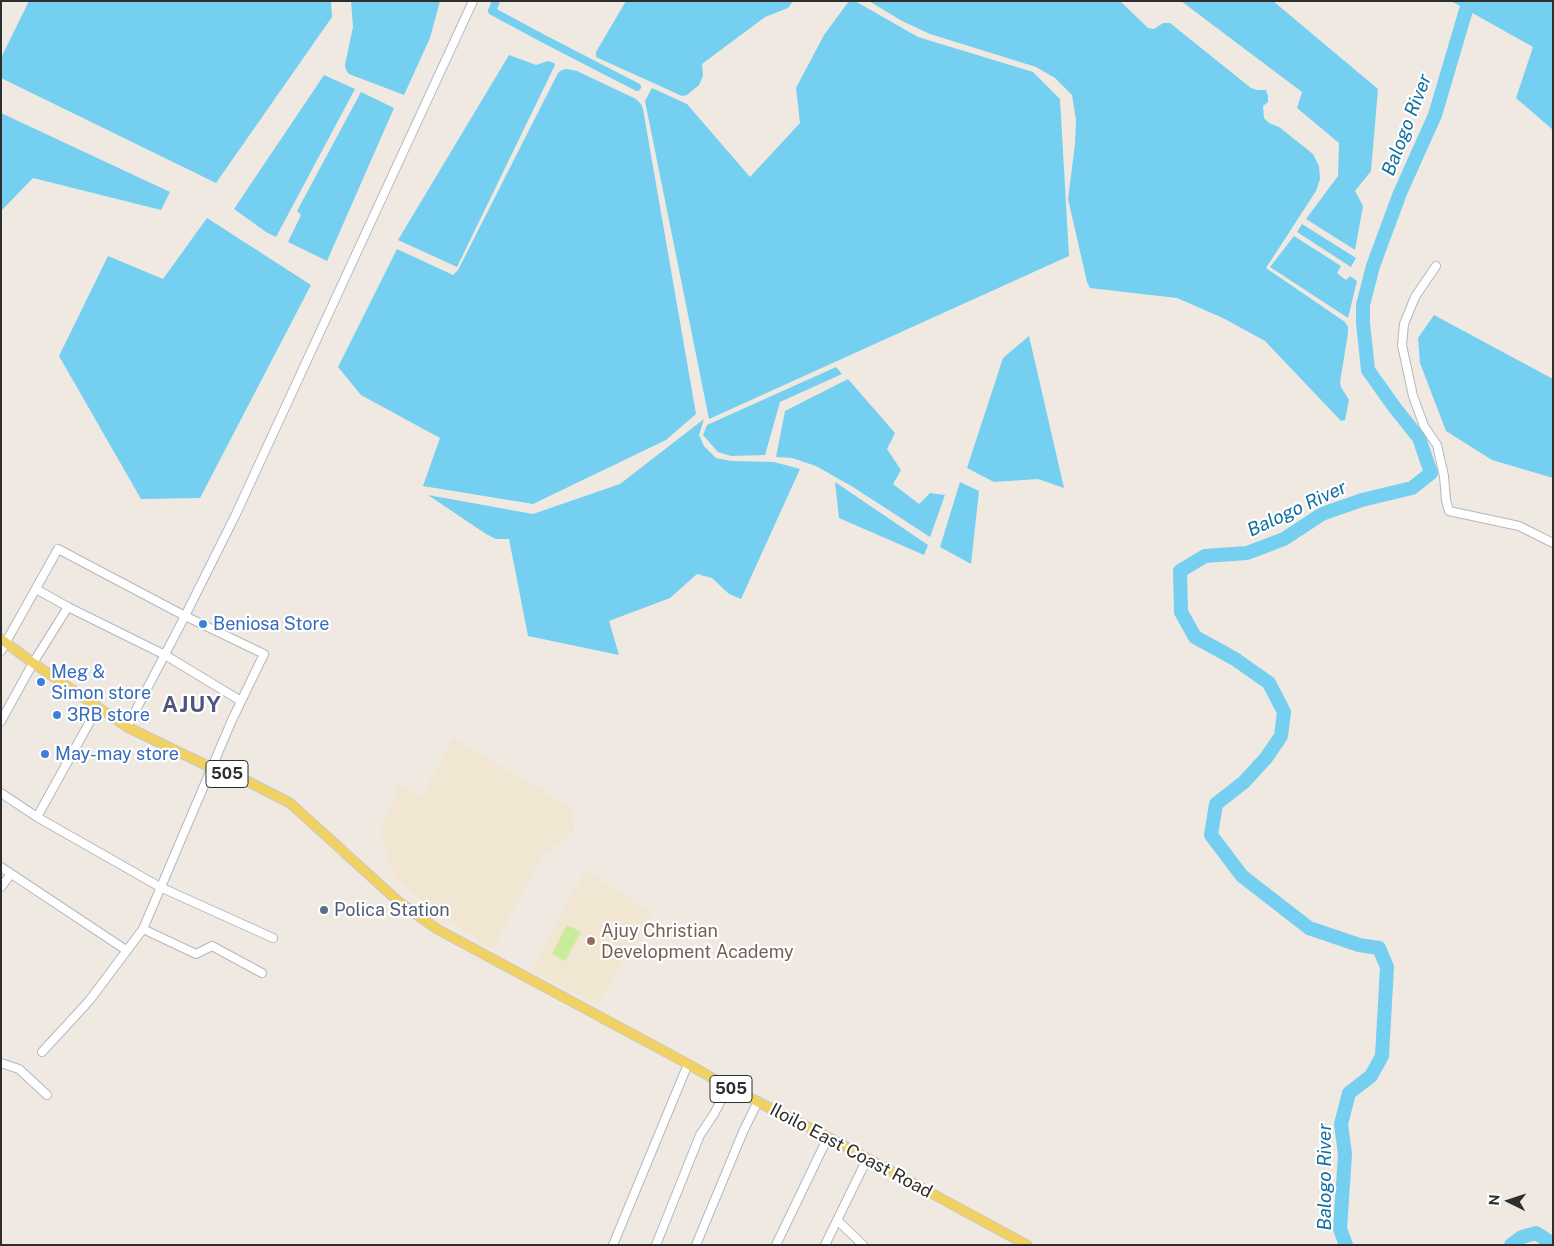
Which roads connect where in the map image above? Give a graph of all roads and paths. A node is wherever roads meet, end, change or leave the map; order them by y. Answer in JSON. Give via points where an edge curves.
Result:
{"nodes":[{"id":1,"x":473,"y":1,"type":"edge"},
{"id":2,"x":1436,"y":266,"type":"dead end"},
{"id":3,"x":1553,"y":543,"type":"edge"},
{"id":4,"x":36,"y":589,"type":"junction"},
{"id":5,"x":68,"y":607,"type":"junction"},
{"id":6,"x":186,"y":616,"type":"junction"},
{"id":7,"x":3,"y":644,"type":"edge"},
{"id":8,"x":165,"y":655,"type":"junction"},
{"id":9,"x":33,"y":664,"type":"junction"},
{"id":10,"x":241,"y":701,"type":"junction"},
{"id":11,"x":98,"y":708,"type":"junction"},
{"id":12,"x":1,"y":721,"type":"edge"},
{"id":13,"x":127,"y":727,"type":"junction"},
{"id":14,"x":212,"y":768,"type":"junction"},
{"id":15,"x":1,"y":793,"type":"edge"},
{"id":16,"x":37,"y":817,"type":"junction"},
{"id":17,"x":1,"y":867,"type":"edge"},
{"id":18,"x":11,"y":874,"type":"junction"},
{"id":19,"x":160,"y":887,"type":"junction"},
{"id":20,"x":1,"y":888,"type":"edge"},
{"id":21,"x":142,"y":929,"type":"junction"},
{"id":22,"x":273,"y":938,"type":"dead end"},
{"id":23,"x":126,"y":950,"type":"junction"},
{"id":24,"x":262,"y":973,"type":"dead end"},
{"id":25,"x":42,"y":1052,"type":"dead end"},
{"id":26,"x":1,"y":1063,"type":"edge"},
{"id":27,"x":688,"y":1064,"type":"junction"},
{"id":28,"x":728,"y":1087,"type":"junction"},
{"id":29,"x":47,"y":1095,"type":"dead end"},
{"id":30,"x":758,"y":1101,"type":"junction"},
{"id":31,"x":828,"y":1137,"type":"junction"},
{"id":32,"x":867,"y":1158,"type":"junction"},
{"id":33,"x":837,"y":1220,"type":"junction"},
{"id":34,"x":613,"y":1245,"type":"edge"},
{"id":35,"x":656,"y":1245,"type":"edge"},
{"id":36,"x":696,"y":1245,"type":"edge"},
{"id":37,"x":776,"y":1245,"type":"edge"},
{"id":38,"x":825,"y":1245,"type":"edge"},
{"id":39,"x":863,"y":1245,"type":"edge"},
{"id":40,"x":1027,"y":1245,"type":"edge"}],
"edges":[{"from":1,"to":6,"type":"street"},
{"from":2,"to":3,"type":"street","via":[[1415,297],[1404,324],[1402,345],[1413,396],[1424,426],[1437,445],[1449,511],[1519,526]]},
{"from":4,"to":5,"type":"street"},
{"from":4,"to":6,"type":"street","via":[[58,549]]},
{"from":4,"to":7,"type":"street"},
{"from":5,"to":8,"type":"street"},
{"from":5,"to":9,"type":"street"},
{"from":6,"to":8,"type":"street"},
{"from":6,"to":10,"type":"street","via":[[264,654]]},
{"from":7,"to":9,"type":"main road","number":"505"},
{"from":8,"to":10,"type":"street"},
{"from":8,"to":13,"type":"street"},
{"from":9,"to":11,"type":"main road","number":"505"},
{"from":9,"to":12,"type":"street"},
{"from":10,"to":14,"type":"street"},
{"from":11,"to":13,"type":"main road","number":"505"},
{"from":11,"to":16,"type":"street"},
{"from":13,"to":14,"type":"main road","number":"505"},
{"from":14,"to":19,"type":"street"},
{"from":14,"to":27,"type":"main road","name":"Iloilo East Coast Road","number":"505","via":[[290,802],[399,902],[437,929]]},
{"from":15,"to":16,"type":"street"},
{"from":16,"to":19,"type":"street"},
{"from":17,"to":18,"type":"street"},
{"from":18,"to":20,"type":"street"},
{"from":18,"to":23,"type":"street"},
{"from":19,"to":21,"type":"street"},
{"from":19,"to":22,"type":"street"},
{"from":21,"to":23,"type":"street"},
{"from":21,"to":24,"type":"street","via":[[196,954],[212,946]]},
{"from":23,"to":25,"type":"street","via":[[90,1001]]},
{"from":26,"to":29,"type":"street","via":[[19,1069]]},
{"from":27,"to":28,"type":"main road","name":"Iloilo East Coast Road","number":"505"},
{"from":27,"to":34,"type":"street"},
{"from":28,"to":30,"type":"main road","name":"Iloilo East Coast Road","number":"505"},
{"from":28,"to":35,"type":"street","via":[[700,1135]]},
{"from":30,"to":31,"type":"main road","name":"Iloilo East Coast Road","number":"505"},
{"from":30,"to":36,"type":"street"},
{"from":31,"to":32,"type":"main road","name":"Iloilo East Coast Road","number":"505"},
{"from":31,"to":37,"type":"street"},
{"from":32,"to":33,"type":"street"},
{"from":32,"to":40,"type":"main road","name":"Iloilo East Coast Road","number":"505"},
{"from":33,"to":38,"type":"street"},
{"from":33,"to":39,"type":"street"}]}
